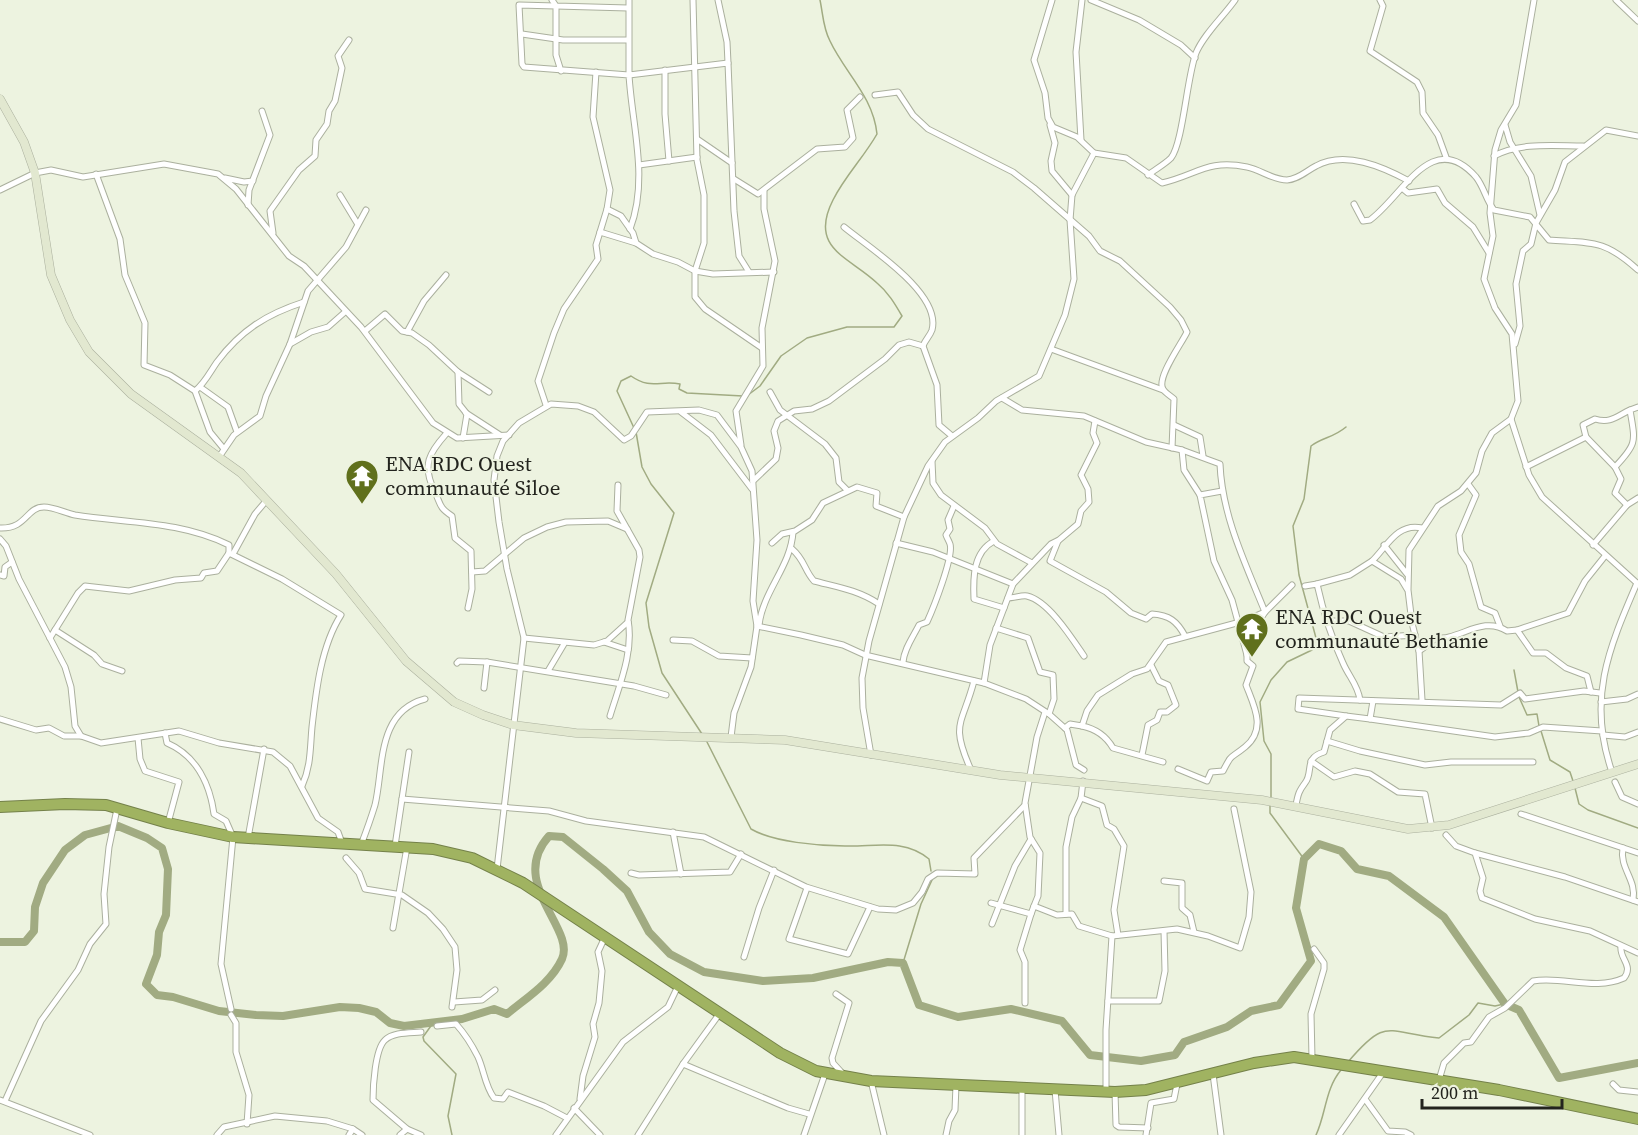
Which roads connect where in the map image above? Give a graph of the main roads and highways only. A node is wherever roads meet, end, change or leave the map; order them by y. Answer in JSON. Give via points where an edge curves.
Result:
{"nodes":[{"id":1,"x":0,"y":99,"type":"edge"},
{"id":2,"x":1638,"y":764,"type":"edge"},
{"id":3,"x":0,"y":807,"type":"edge"},
{"id":4,"x":1638,"y":1119,"type":"edge"}],
"edges":[{"from":1,"to":2,"type":"main road","via":[[24,142],[35,173],[51,275],[89,352],[131,394],[241,473],[336,574],[406,661],[454,702],[483,715],[513,724],[576,733],[785,740],[971,771],[1262,800],[1408,829],[1432,828]]},
{"from":3,"to":4,"type":"highway","via":[[117,807],[233,837],[407,846],[462,855],[537,892],[780,1053],[825,1074],[871,1082],[1110,1092],[1177,1084],[1280,1058],[1312,1058]]}]}
